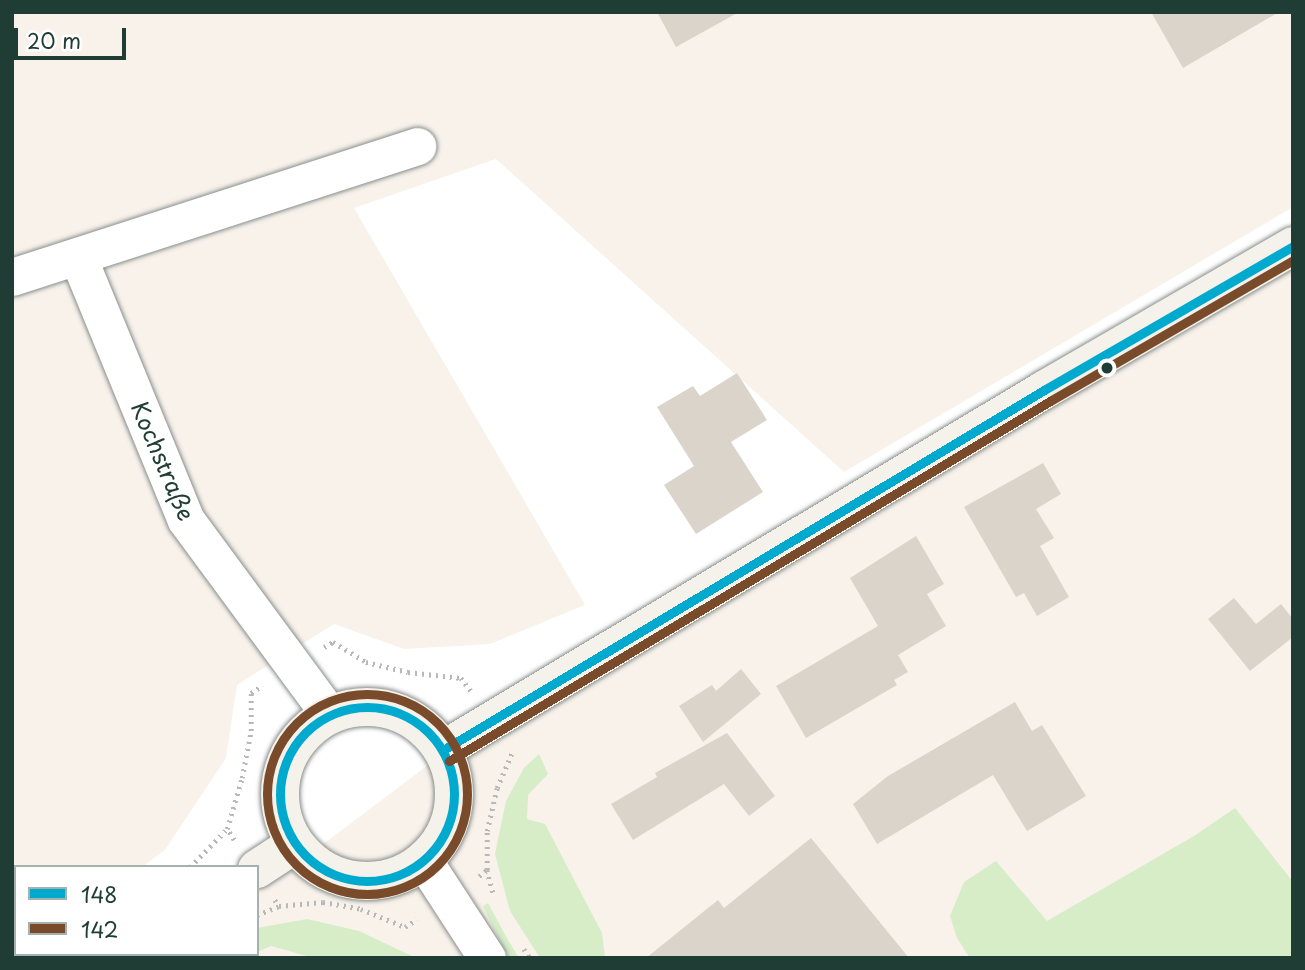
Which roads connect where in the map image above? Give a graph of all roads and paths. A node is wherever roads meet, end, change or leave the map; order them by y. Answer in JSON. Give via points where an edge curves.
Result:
{"nodes":[{"id":1,"x":417,"y":146,"type":"dead end"},
{"id":2,"x":1293,"y":246,"type":"edge"},
{"id":3,"x":78,"y":257,"type":"junction"},
{"id":4,"x":12,"y":277,"type":"edge"},
{"id":5,"x":294,"y":666,"type":"junction"},
{"id":6,"x":328,"y":714,"type":"junction"},
{"id":7,"x":492,"y":720,"type":"junction"},
{"id":8,"x":443,"y":750,"type":"junction"},
{"id":9,"x":227,"y":829,"type":"junction"},
{"id":10,"x":295,"y":844,"type":"junction"},
{"id":11,"x":424,"y":860,"type":"junction"},
{"id":12,"x":192,"y":865,"type":"edge"},
{"id":13,"x":252,"y":865,"type":"edge"},
{"id":14,"x":259,"y":869,"type":"edge"},
{"id":15,"x":259,"y":876,"type":"edge"},
{"id":16,"x":449,"y":898,"type":"junction"},
{"id":17,"x":279,"y":906,"type":"junction"},
{"id":18,"x":259,"y":914,"type":"edge"},
{"id":19,"x":487,"y":958,"type":"edge"}],
"edges":[{"from":1,"to":3,"type":"street"},
{"from":2,"to":7,"type":"main road"},
{"from":3,"to":4,"type":"street"},
{"from":3,"to":5,"type":"street","name":"Kochstraße","via":[[186,520]]},
{"from":5,"to":6,"type":"street","name":"Kochstraße"},
{"from":5,"to":7,"type":"path","via":[[333,642],[366,662],[461,678]]},
{"from":5,"to":9,"type":"path","via":[[251,693],[249,743]]},
{"from":6,"to":8,"type":"main road","via":[[380,706],[405,714],[427,729]]},
{"from":6,"to":10,"type":"main road","via":[[307,729],[290,750],[281,775],[279,801]]},
{"from":7,"to":8,"type":"main road"},
{"from":7,"to":16,"type":"path","via":[[513,751],[497,788],[487,831],[487,870]]},
{"from":8,"to":11,"type":"main road","via":[[455,796],[451,820]]},
{"from":9,"to":12,"type":"path"},
{"from":9,"to":13,"type":"path"},
{"from":10,"to":11,"type":"main road","via":[[316,866],[359,881],[405,873]]},
{"from":10,"to":14,"type":"main road"},
{"from":11,"to":16,"type":"street"},
{"from":15,"to":17,"type":"path"},
{"from":16,"to":17,"type":"path","via":[[405,927],[361,909],[323,902]]},
{"from":16,"to":19,"type":"street"},
{"from":17,"to":18,"type":"path"}]}
